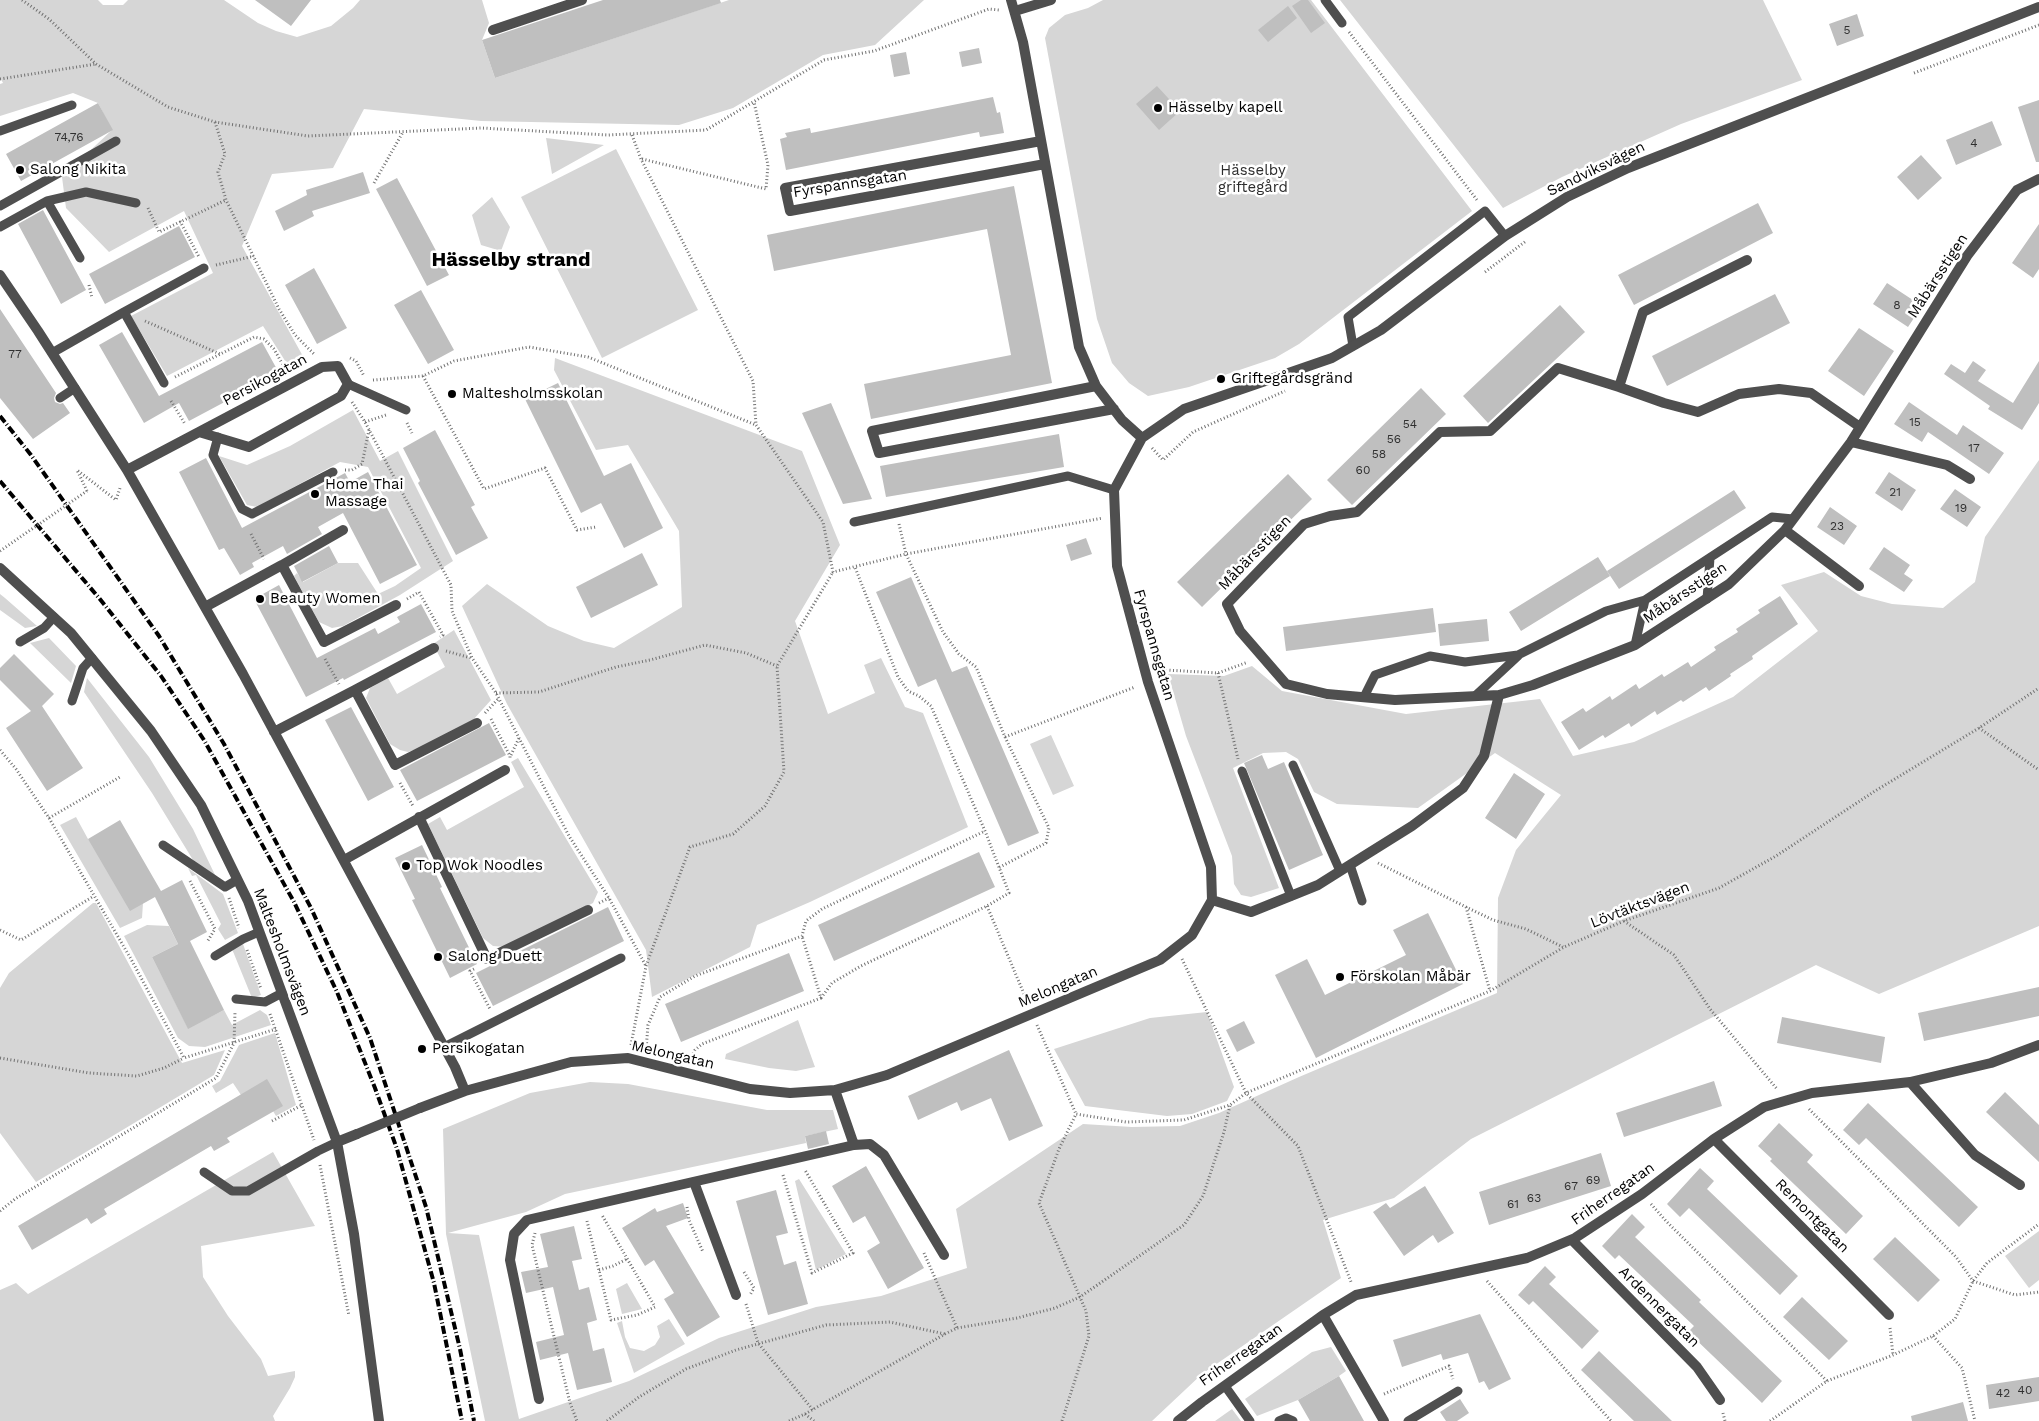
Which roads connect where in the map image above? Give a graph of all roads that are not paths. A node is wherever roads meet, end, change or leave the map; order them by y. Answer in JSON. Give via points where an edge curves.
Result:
{"nodes":[{"id":1,"x":582,"y":0,"type":"edge"},
{"id":2,"x":1011,"y":0,"type":"edge"},
{"id":3,"x":1051,"y":0,"type":"edge"},
{"id":4,"x":1324,"y":0,"type":"edge"},
{"id":5,"x":2039,"y":7,"type":"edge"},
{"id":6,"x":1015,"y":12,"type":"junction"},
{"id":7,"x":1342,"y":23,"type":"road end"},
{"id":8,"x":493,"y":30,"type":"dead end"},
{"id":9,"x":72,"y":105,"type":"dead end"},
{"id":10,"x":0,"y":131,"type":"edge"},
{"id":11,"x":116,"y":141,"type":"dead end"},
{"id":12,"x":1041,"y":142,"type":"junction"},
{"id":13,"x":1045,"y":164,"type":"junction"},
{"id":14,"x":2039,"y":179,"type":"edge"},
{"id":15,"x":47,"y":201,"type":"junction"},
{"id":16,"x":136,"y":203,"type":"road end"},
{"id":17,"x":0,"y":206,"type":"edge"},
{"id":18,"x":0,"y":227,"type":"edge"},
{"id":19,"x":1505,"y":236,"type":"junction"},
{"id":20,"x":80,"y":258,"type":"dead end"},
{"id":21,"x":1747,"y":260,"type":"dead end"},
{"id":22,"x":204,"y":268,"type":"road end"},
{"id":23,"x":0,"y":275,"type":"edge"},
{"id":24,"x":124,"y":312,"type":"junction"},
{"id":25,"x":1353,"y":346,"type":"junction"},
{"id":26,"x":52,"y":353,"type":"junction"},
{"id":27,"x":164,"y":383,"type":"road end"},
{"id":28,"x":348,"y":384,"type":"junction"},
{"id":29,"x":1096,"y":386,"type":"junction"},
{"id":30,"x":1619,"y":387,"type":"junction"},
{"id":31,"x":75,"y":388,"type":"junction"},
{"id":32,"x":60,"y":398,"type":"dead end"},
{"id":33,"x":1114,"y":409,"type":"junction"},
{"id":34,"x":406,"y":410,"type":"dead end"},
{"id":35,"x":1860,"y":427,"type":"junction"},
{"id":36,"x":195,"y":434,"type":"junction"},
{"id":37,"x":218,"y":437,"type":"junction"},
{"id":38,"x":1142,"y":438,"type":"junction"},
{"id":39,"x":1851,"y":442,"type":"junction"},
{"id":40,"x":127,"y":470,"type":"junction"},
{"id":41,"x":333,"y":472,"type":"dead end"},
{"id":42,"x":1970,"y":479,"type":"dead end"},
{"id":43,"x":1114,"y":490,"type":"junction"},
{"id":44,"x":1793,"y":519,"type":"junction"},
{"id":45,"x":854,"y":522,"type":"dead end"},
{"id":46,"x":343,"y":530,"type":"dead end"},
{"id":47,"x":1785,"y":530,"type":"junction"},
{"id":48,"x":1710,"y":558,"type":"junction"},
{"id":49,"x":282,"y":565,"type":"junction"},
{"id":50,"x":0,"y":568,"type":"edge"},
{"id":51,"x":1859,"y":586,"type":"dead end"},
{"id":52,"x":1707,"y":599,"type":"junction"},
{"id":53,"x":1645,"y":600,"type":"junction"},
{"id":54,"x":396,"y":605,"type":"road end"},
{"id":55,"x":204,"y":607,"type":"junction"},
{"id":56,"x":54,"y":617,"type":"junction"},
{"id":57,"x":20,"y":642,"type":"dead end"},
{"id":58,"x":1635,"y":645,"type":"junction"},
{"id":59,"x":434,"y":648,"type":"road end"},
{"id":60,"x":1518,"y":656,"type":"junction"},
{"id":61,"x":92,"y":658,"type":"junction"},
{"id":62,"x":355,"y":690,"type":"junction"},
{"id":63,"x":1499,"y":695,"type":"junction"},
{"id":64,"x":1475,"y":696,"type":"junction"},
{"id":65,"x":1364,"y":698,"type":"junction"},
{"id":66,"x":72,"y":701,"type":"dead end"},
{"id":67,"x":477,"y":723,"type":"road end"},
{"id":68,"x":274,"y":732,"type":"junction"},
{"id":69,"x":1293,"y":765,"type":"dead end"},
{"id":70,"x":506,"y":770,"type":"road end"},
{"id":71,"x":1242,"y":771,"type":"road end"},
{"id":72,"x":419,"y":817,"type":"junction"},
{"id":73,"x":163,"y":845,"type":"dead end"},
{"id":74,"x":344,"y":860,"type":"junction"},
{"id":75,"x":1350,"y":865,"type":"junction"},
{"id":76,"x":1340,"y":871,"type":"junction"},
{"id":77,"x":237,"y":880,"type":"junction"},
{"id":78,"x":1291,"y":896,"type":"junction"},
{"id":79,"x":1212,"y":900,"type":"junction"},
{"id":80,"x":1362,"y":901,"type":"dead end"},
{"id":81,"x":588,"y":910,"type":"dead end"},
{"id":82,"x":259,"y":932,"type":"junction"},
{"id":83,"x":215,"y":956,"type":"dead end"},
{"id":84,"x":621,"y":958,"type":"dead end"},
{"id":85,"x":282,"y":993,"type":"junction"},
{"id":86,"x":236,"y":999,"type":"road end"},
{"id":87,"x":2039,"y":1044,"type":"edge"},
{"id":88,"x":444,"y":1047,"type":"junction"},
{"id":89,"x":1910,"y":1082,"type":"junction"},
{"id":90,"x":835,"y":1090,"type":"junction"},
{"id":91,"x":465,"y":1091,"type":"junction"},
{"id":92,"x":1714,"y":1139,"type":"junction"},
{"id":93,"x":337,"y":1142,"type":"junction"},
{"id":94,"x":854,"y":1145,"type":"junction"},
{"id":95,"x":204,"y":1172,"type":"dead end"},
{"id":96,"x":694,"y":1182,"type":"junction"},
{"id":97,"x":2020,"y":1185,"type":"dead end"},
{"id":98,"x":1572,"y":1240,"type":"junction"},
{"id":99,"x":944,"y":1255,"type":"dead end"},
{"id":100,"x":736,"y":1295,"type":"road end"},
{"id":101,"x":1889,"y":1314,"type":"road end"},
{"id":102,"x":1323,"y":1315,"type":"junction"},
{"id":103,"x":1225,"y":1386,"type":"junction"},
{"id":104,"x":1458,"y":1391,"type":"road end"},
{"id":105,"x":538,"y":1399,"type":"dead end"},
{"id":106,"x":1720,"y":1400,"type":"dead end"},
{"id":107,"x":379,"y":1421,"type":"edge"},
{"id":108,"x":1178,"y":1421,"type":"edge"},
{"id":109,"x":1250,"y":1421,"type":"edge"},
{"id":110,"x":1279,"y":1421,"type":"edge"},
{"id":111,"x":1293,"y":1421,"type":"edge"},
{"id":112,"x":1384,"y":1421,"type":"edge"},
{"id":113,"x":1408,"y":1421,"type":"edge"}],
"edges":[{"from":1,"to":8,"type":"street"},
{"from":2,"to":6,"type":"street"},
{"from":3,"to":6,"type":"street"},
{"from":4,"to":7,"type":"lane"},
{"from":5,"to":19,"type":"street","name":"Sandviksvägen","via":[[1628,168],[1566,197]]},
{"from":6,"to":12,"type":"street"},
{"from":9,"to":10,"type":"lane"},
{"from":11,"to":17,"type":"lane"},
{"from":12,"to":13,"type":"street"},
{"from":12,"to":13,"type":"street","name":"Fyrspannsgatan","via":[[784,188],[790,211]]},
{"from":13,"to":29,"type":"street","via":[[1079,347]]},
{"from":14,"to":35,"type":"street","name":"Måbärsstigen","via":[[2017,190],[1967,256]]},
{"from":15,"to":16,"type":"lane","via":[[86,192]]},
{"from":15,"to":18,"type":"lane"},
{"from":15,"to":20,"type":"lane"},
{"from":19,"to":25,"type":"street","name":"Sandviksvägen","via":[[1396,320]]},
{"from":19,"to":25,"type":"lane","via":[[1485,211],[1348,317]]},
{"from":21,"to":30,"type":"street","via":[[1644,312]]},
{"from":22,"to":24,"type":"lane"},
{"from":23,"to":26,"type":"street"},
{"from":24,"to":26,"type":"lane"},
{"from":24,"to":27,"type":"lane"},
{"from":25,"to":38,"type":"street","name":"Sandviksvägen","via":[[1332,358],[1184,409]]},
{"from":26,"to":31,"type":"street"},
{"from":28,"to":34,"type":"lane"},
{"from":28,"to":36,"type":"street","name":"Persikogatan","via":[[338,366],[322,367]]},
{"from":28,"to":37,"type":"street","via":[[341,396],[249,446]]},
{"from":29,"to":33,"type":"street"},
{"from":29,"to":33,"type":"street","via":[[872,430],[878,452]]},
{"from":30,"to":35,"type":"street","name":"Måbärsstigen","via":[[1698,412],[1739,394],[1779,389],[1811,393]]},
{"from":30,"to":65,"type":"street","name":"Måbärsstigen","via":[[1558,368],[1490,431],[1440,432],[1357,512],[1304,524],[1227,604],[1240,631],[1286,684],[1327,694]]},
{"from":31,"to":32,"type":"lane"},
{"from":31,"to":40,"type":"street"},
{"from":33,"to":38,"type":"street"},
{"from":35,"to":39,"type":"street","name":"Måbärsstigen"},
{"from":36,"to":37,"type":"street"},
{"from":36,"to":40,"type":"street","name":"Persikogatan"},
{"from":37,"to":41,"type":"lane","via":[[213,455],[242,509],[252,514]]},
{"from":38,"to":43,"type":"street","name":"Fyrspannsgatan"},
{"from":39,"to":42,"type":"street","via":[[1947,465]]},
{"from":39,"to":44,"type":"street","name":"Måbärsstigen"},
{"from":40,"to":55,"type":"street"},
{"from":43,"to":45,"type":"lane","via":[[1068,476]]},
{"from":43,"to":79,"type":"street","name":"Fyrspannsgatan","via":[[1117,566],[1148,682],[1211,867]]},
{"from":44,"to":47,"type":"street","name":"Måbärsstigen"},
{"from":44,"to":48,"type":"lane","via":[[1772,517]]},
{"from":46,"to":49,"type":"street"},
{"from":47,"to":51,"type":"street"},
{"from":47,"to":52,"type":"street","name":"Måbärsstigen","via":[[1730,584]]},
{"from":48,"to":52,"type":"lane"},
{"from":48,"to":53,"type":"lane"},
{"from":49,"to":54,"type":"street","via":[[324,642]]},
{"from":49,"to":55,"type":"street"},
{"from":50,"to":56,"type":"street","name":"Maltesholmsvägen"},
{"from":52,"to":58,"type":"street","name":"Måbärsstigen"},
{"from":53,"to":58,"type":"lane"},
{"from":53,"to":60,"type":"lane","via":[[1606,611]]},
{"from":55,"to":68,"type":"street"},
{"from":56,"to":57,"type":"lane","via":[[44,628]]},
{"from":56,"to":61,"type":"street","name":"Maltesholmsvägen"},
{"from":58,"to":63,"type":"street","name":"Måbärsstigen","via":[[1534,685]]},
{"from":59,"to":62,"type":"street"},
{"from":60,"to":64,"type":"lane"},
{"from":60,"to":65,"type":"lane","via":[[1465,662],[1430,656],[1375,675]]},
{"from":61,"to":66,"type":"lane","via":[[83,668]]},
{"from":61,"to":77,"type":"street","name":"Maltesholmsvägen","via":[[151,731],[201,805]]},
{"from":62,"to":67,"type":"street","via":[[395,765]]},
{"from":62,"to":68,"type":"street"},
{"from":63,"to":64,"type":"street","name":"Måbärsstigen"},
{"from":63,"to":75,"type":"street","via":[[1484,756],[1463,788],[1412,826]]},
{"from":64,"to":65,"type":"street","name":"Måbärsstigen","via":[[1395,700]]},
{"from":68,"to":74,"type":"street"},
{"from":69,"to":76,"type":"lane"},
{"from":70,"to":72,"type":"street"},
{"from":71,"to":78,"type":"lane"},
{"from":72,"to":74,"type":"street"},
{"from":72,"to":81,"type":"street","via":[[486,959]]},
{"from":73,"to":77,"type":"lane","via":[[225,887]]},
{"from":74,"to":88,"type":"street"},
{"from":75,"to":76,"type":"street"},
{"from":75,"to":80,"type":"lane"},
{"from":76,"to":78,"type":"street"},
{"from":77,"to":82,"type":"street","name":"Maltesholmsvägen"},
{"from":78,"to":79,"type":"street","via":[[1252,912]]},
{"from":79,"to":90,"type":"street","name":"Melongatan","via":[[1192,935],[1160,960],[887,1075]]},
{"from":82,"to":83,"type":"lane"},
{"from":82,"to":85,"type":"street","name":"Maltesholmsvägen"},
{"from":84,"to":88,"type":"lane"},
{"from":85,"to":86,"type":"lane","via":[[265,1002]]},
{"from":85,"to":93,"type":"street","name":"Maltesholmsvägen"},
{"from":87,"to":89,"type":"street","name":"Friherregatan","via":[[1990,1063]]},
{"from":88,"to":91,"type":"street"},
{"from":89,"to":92,"type":"street","name":"Friherregatan","via":[[1812,1093],[1786,1100],[1764,1107]]},
{"from":89,"to":97,"type":"street","via":[[1975,1155]]},
{"from":90,"to":91,"type":"street","name":"Melongatan","via":[[782,1092],[750,1088],[628,1058],[571,1062]]},
{"from":90,"to":94,"type":"street"},
{"from":91,"to":93,"type":"street","name":"Melongatan","bridge":true},
{"from":92,"to":98,"type":"street","name":"Friherregatan","via":[[1642,1194]]},
{"from":92,"to":101,"type":"street","name":"Remontgatan"},
{"from":93,"to":95,"type":"lane","via":[[248,1191],[232,1191]]},
{"from":93,"to":107,"type":"street","name":"Maltesholmsvägen","via":[[354,1234]]},
{"from":94,"to":96,"type":"street"},
{"from":94,"to":99,"type":"street","via":[[870,1144],[884,1155]]},
{"from":96,"to":100,"type":"street"},
{"from":96,"to":105,"type":"street","via":[[527,1220],[514,1234],[510,1260]]},
{"from":98,"to":102,"type":"street","name":"Friherregatan","via":[[1527,1258],[1356,1295]]},
{"from":98,"to":106,"type":"street","name":"Ardennergatan","via":[[1697,1367]]},
{"from":102,"to":103,"type":"street","name":"Friherregatan"},
{"from":102,"to":112,"type":"street"},
{"from":103,"to":108,"type":"street","name":"Friherregatan"},
{"from":103,"to":109,"type":"lane"},
{"from":104,"to":113,"type":"lane"},
{"from":110,"to":111,"type":"lane","via":[[1286,1418]]}]}
